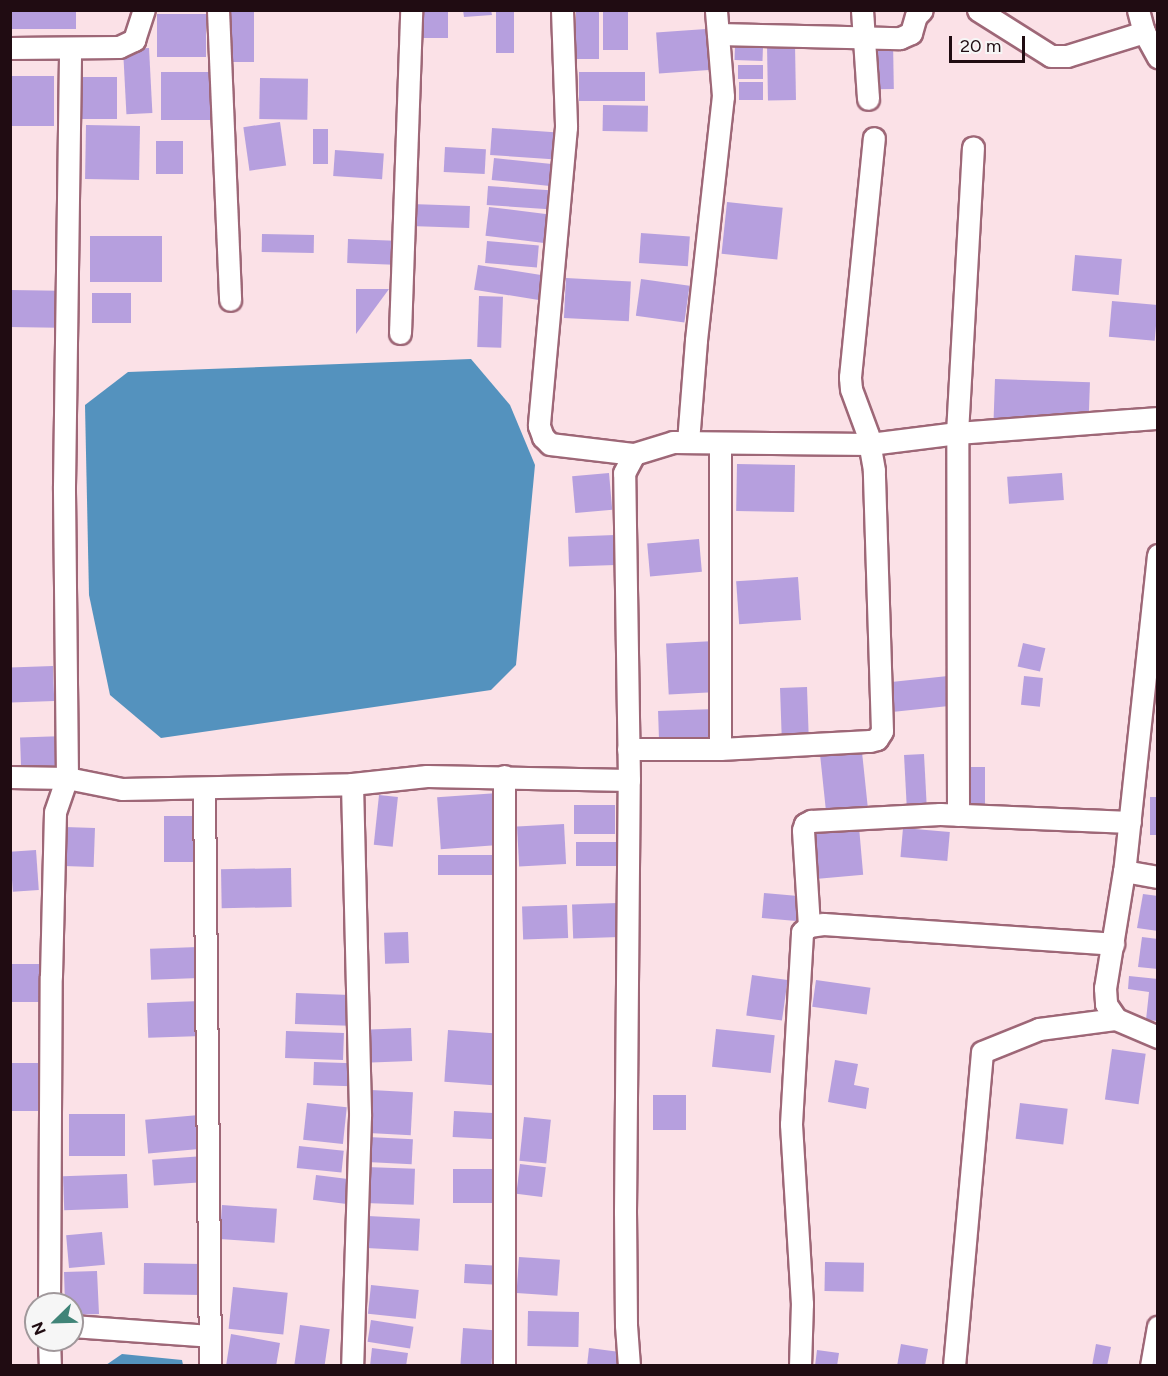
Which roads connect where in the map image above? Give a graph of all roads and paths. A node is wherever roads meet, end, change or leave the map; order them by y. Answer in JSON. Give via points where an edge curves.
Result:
{"nodes":[{"id":1,"x":144,"y":10,"type":"edge"},
{"id":2,"x":218,"y":10,"type":"edge"},
{"id":3,"x":411,"y":10,"type":"edge"},
{"id":4,"x":562,"y":10,"type":"edge"},
{"id":5,"x":716,"y":10,"type":"edge"},
{"id":6,"x":862,"y":10,"type":"edge"},
{"id":7,"x":922,"y":10,"type":"edge"},
{"id":8,"x":978,"y":10,"type":"edge"},
{"id":9,"x":1138,"y":10,"type":"edge"},
{"id":10,"x":1144,"y":32,"type":"junction"},
{"id":11,"x":718,"y":34,"type":"junction"},
{"id":12,"x":864,"y":37,"type":"junction"},
{"id":13,"x":10,"y":48,"type":"edge"},
{"id":14,"x":70,"y":48,"type":"junction"},
{"id":15,"x":1158,"y":57,"type":"edge"},
{"id":16,"x":868,"y":99,"type":"dead end"},
{"id":17,"x":874,"y":138,"type":"dead end"},
{"id":18,"x":973,"y":147,"type":"dead end"},
{"id":19,"x":230,"y":300,"type":"dead end"},
{"id":20,"x":400,"y":333,"type":"dead end"},
{"id":21,"x":1158,"y":418,"type":"edge"},
{"id":22,"x":957,"y":433,"type":"junction"},
{"id":23,"x":688,"y":442,"type":"junction"},
{"id":24,"x":720,"y":444,"type":"junction"},
{"id":25,"x":870,"y":444,"type":"junction"},
{"id":26,"x":634,"y":454,"type":"junction"},
{"id":27,"x":1158,"y":555,"type":"edge"},
{"id":28,"x":720,"y":748,"type":"junction"},
{"id":29,"x":628,"y":749,"type":"junction"},
{"id":30,"x":504,"y":776,"type":"junction"},
{"id":31,"x":10,"y":777,"type":"edge"},
{"id":32,"x":67,"y":778,"type":"junction"},
{"id":33,"x":629,"y":780,"type":"junction"},
{"id":34,"x":352,"y":784,"type":"junction"},
{"id":35,"x":204,"y":789,"type":"junction"},
{"id":36,"x":958,"y":815,"type":"junction"},
{"id":37,"x":1130,"y":822,"type":"junction"},
{"id":38,"x":1124,"y":871,"type":"junction"},
{"id":39,"x":1158,"y":877,"type":"edge"},
{"id":40,"x":809,"y":926,"type":"junction"},
{"id":41,"x":1113,"y":944,"type":"junction"},
{"id":42,"x":1116,"y":1019,"type":"junction"},
{"id":43,"x":1158,"y":1037,"type":"edge"},
{"id":44,"x":49,"y":1292,"type":"edge"},
{"id":45,"x":84,"y":1327,"type":"edge"},
{"id":46,"x":1158,"y":1327,"type":"edge"},
{"id":47,"x":210,"y":1336,"type":"junction"},
{"id":48,"x":210,"y":1365,"type":"edge"},
{"id":49,"x":352,"y":1365,"type":"edge"},
{"id":50,"x":504,"y":1365,"type":"edge"},
{"id":51,"x":629,"y":1365,"type":"edge"},
{"id":52,"x":800,"y":1365,"type":"edge"},
{"id":53,"x":954,"y":1365,"type":"edge"},
{"id":54,"x":1151,"y":1365,"type":"edge"}],
"edges":[{"from":1,"to":14,"type":"street","via":[[134,40],[119,47]]},
{"from":2,"to":19,"type":"street"},
{"from":3,"to":20,"type":"street"},
{"from":4,"to":26,"type":"street","via":[[567,105],[539,426],[550,444]]},
{"from":5,"to":11,"type":"street"},
{"from":6,"to":12,"type":"street"},
{"from":7,"to":12,"type":"street","via":[[906,36]]},
{"from":8,"to":10,"type":"street","via":[[1051,56],[1067,56]]},
{"from":9,"to":10,"type":"street"},
{"from":10,"to":15,"type":"street"},
{"from":11,"to":12,"type":"street"},
{"from":11,"to":23,"type":"street","via":[[724,90]]},
{"from":12,"to":16,"type":"street"},
{"from":13,"to":14,"type":"street"},
{"from":14,"to":32,"type":"street","via":[[64,486]]},
{"from":17,"to":25,"type":"street","via":[[850,377]]},
{"from":18,"to":22,"type":"street"},
{"from":21,"to":22,"type":"street"},
{"from":22,"to":25,"type":"street"},
{"from":22,"to":36,"type":"street"},
{"from":23,"to":24,"type":"street"},
{"from":23,"to":26,"type":"street"},
{"from":24,"to":25,"type":"street"},
{"from":24,"to":28,"type":"street"},
{"from":25,"to":28,"type":"street","via":[[882,731],[870,741]]},
{"from":26,"to":29,"type":"street","via":[[624,473]]},
{"from":27,"to":37,"type":"street"},
{"from":28,"to":29,"type":"street"},
{"from":29,"to":33,"type":"street"},
{"from":30,"to":33,"type":"street"},
{"from":30,"to":34,"type":"street","via":[[427,776]]},
{"from":30,"to":50,"type":"street"},
{"from":31,"to":32,"type":"street"},
{"from":32,"to":35,"type":"street","via":[[122,789]]},
{"from":32,"to":44,"type":"street","via":[[55,813]]},
{"from":33,"to":51,"type":"street","via":[[625,1212]]},
{"from":34,"to":35,"type":"street"},
{"from":34,"to":49,"type":"street","via":[[360,1116]]},
{"from":35,"to":47,"type":"street"},
{"from":36,"to":37,"type":"street"},
{"from":36,"to":40,"type":"street","via":[[805,824]]},
{"from":37,"to":38,"type":"street"},
{"from":38,"to":39,"type":"street"},
{"from":38,"to":41,"type":"street"},
{"from":40,"to":41,"type":"street"},
{"from":40,"to":52,"type":"street","via":[[802,932],[791,1124],[802,1304]]},
{"from":41,"to":42,"type":"street","via":[[1105,988],[1106,1004]]},
{"from":42,"to":43,"type":"street"},
{"from":42,"to":53,"type":"street","via":[[1039,1029],[982,1052]]},
{"from":45,"to":47,"type":"street"},
{"from":46,"to":54,"type":"street"},
{"from":47,"to":48,"type":"street"}]}
